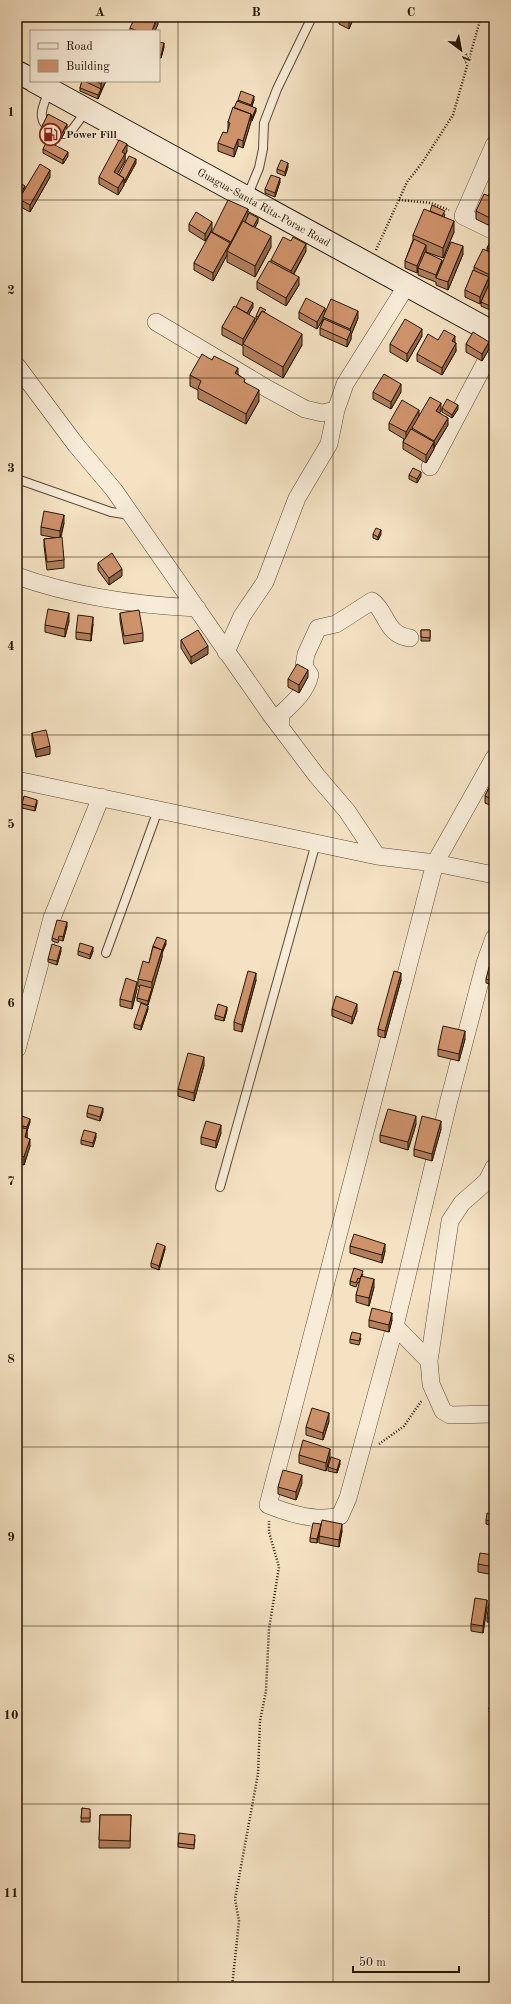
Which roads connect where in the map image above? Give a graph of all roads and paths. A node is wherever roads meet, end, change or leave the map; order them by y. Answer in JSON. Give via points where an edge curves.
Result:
{"nodes":[{"id":1,"x":312,"y":17,"type":"edge"},
{"id":2,"x":481,"y":17,"type":"edge"},
{"id":3,"x":17,"y":72,"type":"edge"},
{"id":4,"x":30,"y":79,"type":"edge"},
{"id":5,"x":38,"y":83,"type":"edge"},
{"id":6,"x":88,"y":110,"type":"junction"},
{"id":7,"x":45,"y":124,"type":"edge"},
{"id":8,"x":64,"y":134,"type":"edge"},
{"id":9,"x":494,"y":145,"type":"edge"},
{"id":10,"x":247,"y":197,"type":"junction"},
{"id":11,"x":399,"y":200,"type":"junction"},
{"id":12,"x":463,"y":216,"type":"junction"},
{"id":13,"x":494,"y":231,"type":"edge"},
{"id":14,"x":368,"y":264,"type":"junction"},
{"id":15,"x":407,"y":285,"type":"junction"},
{"id":16,"x":156,"y":322,"type":"dead end"},
{"id":17,"x":494,"y":333,"type":"edge"},
{"id":18,"x":494,"y":346,"type":"edge"},
{"id":19,"x":17,"y":366,"type":"edge"},
{"id":20,"x":336,"y":410,"type":"junction"},
{"id":21,"x":430,"y":467,"type":"dead end"},
{"id":22,"x":17,"y":479,"type":"edge"},
{"id":23,"x":131,"y":515,"type":"junction"},
{"id":24,"x":17,"y":576,"type":"edge"},
{"id":25,"x":197,"y":608,"type":"junction"},
{"id":26,"x":410,"y":638,"type":"dead end"},
{"id":27,"x":226,"y":652,"type":"junction"},
{"id":28,"x":282,"y":728,"type":"junction"},
{"id":29,"x":494,"y":758,"type":"edge"},
{"id":30,"x":17,"y":780,"type":"edge"},
{"id":31,"x":101,"y":798,"type":"junction"},
{"id":32,"x":158,"y":810,"type":"junction"},
{"id":33,"x":316,"y":843,"type":"junction"},
{"id":34,"x":376,"y":856,"type":"junction"},
{"id":35,"x":435,"y":863,"type":"junction"},
{"id":36,"x":494,"y":875,"type":"edge"},
{"id":37,"x":494,"y":938,"type":"edge"},
{"id":38,"x":106,"y":953,"type":"dead end"},
{"id":39,"x":17,"y":1049,"type":"edge"},
{"id":40,"x":494,"y":1167,"type":"edge"},
{"id":41,"x":220,"y":1187,"type":"dead end"},
{"id":42,"x":395,"y":1326,"type":"junction"},
{"id":43,"x":428,"y":1361,"type":"junction"},
{"id":44,"x":431,"y":1384,"type":"junction"},
{"id":45,"x":494,"y":1414,"type":"edge"},
{"id":46,"x":359,"y":1458,"type":"junction"},
{"id":47,"x":268,"y":1505,"type":"junction"},
{"id":48,"x":494,"y":1697,"type":"edge"},
{"id":49,"x":494,"y":1726,"type":"edge"},
{"id":50,"x":494,"y":1888,"type":"edge"},
{"id":51,"x":494,"y":1959,"type":"edge"},
{"id":52,"x":232,"y":1987,"type":"edge"}],
"edges":[{"from":1,"to":10,"type":"lane","via":[[277,89],[264,123],[259,168]]},
{"from":2,"to":11,"type":"path","via":[[453,115],[407,182]]},
{"from":3,"to":4,"type":"main road","name":"Guagua-Santa Rita-Porac Road"},
{"from":5,"to":6,"type":"main road","name":"Guagua-Santa Rita-Porac Road"},
{"from":5,"to":7,"type":"lane","via":[[41,115]]},
{"from":6,"to":8,"type":"lane","via":[[72,130]]},
{"from":6,"to":10,"type":"main road","name":"Guagua-Santa Rita-Porac Road"},
{"from":9,"to":12,"type":"street"},
{"from":10,"to":14,"type":"main road","name":"Guagua-Santa Rita-Porac Road"},
{"from":11,"to":12,"type":"path","via":[[431,203]]},
{"from":11,"to":14,"type":"path"},
{"from":12,"to":13,"type":"street"},
{"from":14,"to":15,"type":"main road","name":"Guagua-Santa Rita-Porac Road"},
{"from":15,"to":17,"type":"main road","name":"Guagua-Santa Rita-Porac Road"},
{"from":15,"to":20,"type":"street","via":[[344,384]]},
{"from":16,"to":20,"type":"street","via":[[305,409],[322,413]]},
{"from":18,"to":21,"type":"street"},
{"from":19,"to":23,"type":"street"},
{"from":20,"to":27,"type":"street","via":[[329,444],[297,498],[265,582],[242,616]]},
{"from":22,"to":23,"type":"lane","via":[[111,512]]},
{"from":23,"to":25,"type":"street"},
{"from":24,"to":25,"type":"street","via":[[104,600]]},
{"from":25,"to":27,"type":"street"},
{"from":26,"to":28,"type":"street","via":[[394,632],[372,601],[336,624],[318,628],[306,654],[304,666],[310,675],[309,679],[300,695],[281,714]]},
{"from":27,"to":28,"type":"street"},
{"from":28,"to":34,"type":"street","via":[[317,776],[348,811]]},
{"from":29,"to":35,"type":"street"},
{"from":30,"to":31,"type":"street"},
{"from":31,"to":32,"type":"street"},
{"from":31,"to":39,"type":"street","via":[[52,918]]},
{"from":32,"to":33,"type":"street"},
{"from":32,"to":38,"type":"lane"},
{"from":33,"to":34,"type":"street"},
{"from":33,"to":41,"type":"lane"},
{"from":34,"to":35,"type":"street"},
{"from":35,"to":36,"type":"street"},
{"from":35,"to":47,"type":"street"},
{"from":37,"to":42,"type":"street","via":[[448,1104]]},
{"from":40,"to":43,"type":"street","via":[[487,1181],[462,1203],[450,1221]]},
{"from":42,"to":43,"type":"street"},
{"from":42,"to":46,"type":"street"},
{"from":43,"to":44,"type":"street"},
{"from":44,"to":45,"type":"street","via":[[443,1411],[450,1415]]},
{"from":44,"to":46,"type":"path","via":[[418,1408],[404,1426]]},
{"from":46,"to":47,"type":"street","via":[[340,1516],[304,1517]]},
{"from":47,"to":52,"type":"path","via":[[269,1532],[279,1567],[269,1629],[266,1691],[260,1721],[258,1774],[235,1899],[239,1921]]},
{"from":48,"to":49,"type":"path","via":[[489,1709]]},
{"from":50,"to":51,"type":"path","via":[[490,1903],[489,1930]]}]}
